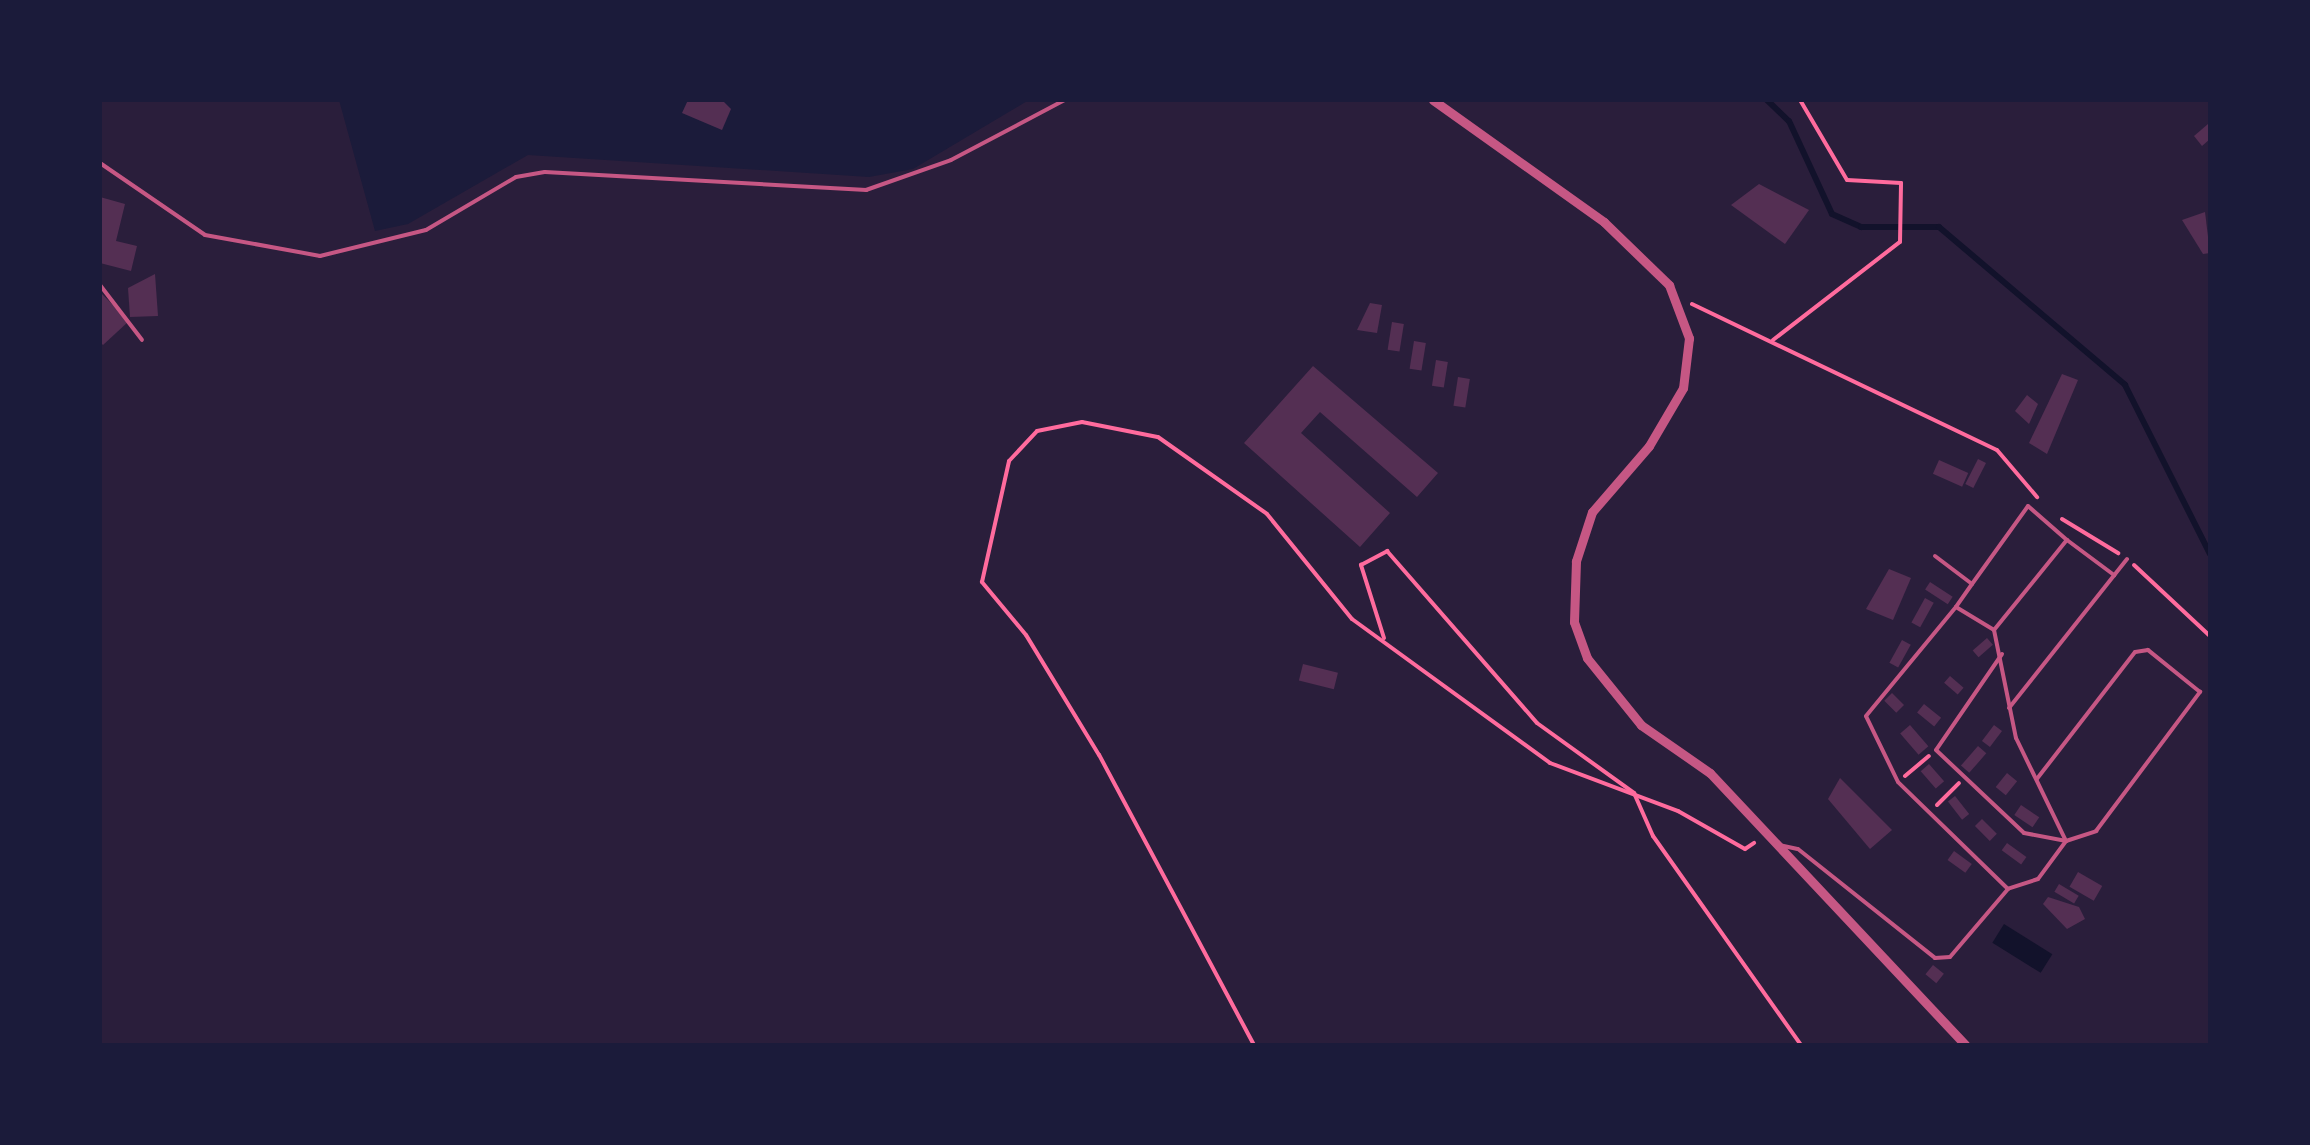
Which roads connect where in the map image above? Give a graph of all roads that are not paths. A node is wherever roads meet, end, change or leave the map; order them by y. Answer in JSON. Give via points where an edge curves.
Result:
{"nodes":[{"id":1,"x":1066,"y":100,"type":"edge"},
{"id":2,"x":1433,"y":100,"type":"edge"},
{"id":3,"x":100,"y":162,"type":"edge"},
{"id":4,"x":100,"y":284,"type":"edge"},
{"id":5,"x":142,"y":340,"type":"dead end"},
{"id":6,"x":2067,"y":540,"type":"junction"},
{"id":7,"x":1935,"y":556,"type":"dead end"},
{"id":8,"x":2128,"y":559,"type":"road end"},
{"id":9,"x":2114,"y":575,"type":"junction"},
{"id":10,"x":1972,"y":584,"type":"junction"},
{"id":11,"x":1956,"y":607,"type":"junction"},
{"id":12,"x":1994,"y":630,"type":"junction"},
{"id":13,"x":2004,"y":652,"type":"junction"},
{"id":14,"x":2009,"y":708,"type":"junction"},
{"id":15,"x":2036,"y":779,"type":"junction"},
{"id":16,"x":2066,"y":841,"type":"junction"},
{"id":17,"x":1775,"y":844,"type":"junction"},
{"id":18,"x":2008,"y":889,"type":"junction"},
{"id":19,"x":1965,"y":1045,"type":"edge"}],
"edges":[{"from":1,"to":3,"type":"lane","via":[[922,173],[866,190],[545,172],[516,177],[426,230],[320,256],[205,234]]},
{"from":2,"to":17,"type":"street","via":[[1604,222],[1668,285],[1688,338],[1682,388],[1649,446],[1592,512],[1576,562],[1574,622],[1600,679]]},
{"from":4,"to":5,"type":"lane"},
{"from":6,"to":9,"type":"lane"},
{"from":6,"to":10,"type":"lane","via":[[2028,506]]},
{"from":6,"to":12,"type":"lane"},
{"from":7,"to":10,"type":"lane"},
{"from":8,"to":9,"type":"lane"},
{"from":9,"to":14,"type":"lane"},
{"from":10,"to":11,"type":"lane"},
{"from":11,"to":12,"type":"lane"},
{"from":11,"to":18,"type":"lane","via":[[1866,716],[1898,782]]},
{"from":12,"to":13,"type":"lane"},
{"from":13,"to":14,"type":"lane"},
{"from":13,"to":16,"type":"lane","via":[[1936,750],[2024,834]]},
{"from":14,"to":15,"type":"lane"},
{"from":15,"to":16,"type":"lane"},
{"from":15,"to":16,"type":"lane","via":[[2135,652],[2148,650],[2198,683],[2200,692],[2096,831]]},
{"from":16,"to":18,"type":"lane","via":[[2038,880]]},
{"from":17,"to":18,"type":"lane","via":[[1798,849],[1934,958],[1950,956]]},
{"from":17,"to":19,"type":"street"}]}
